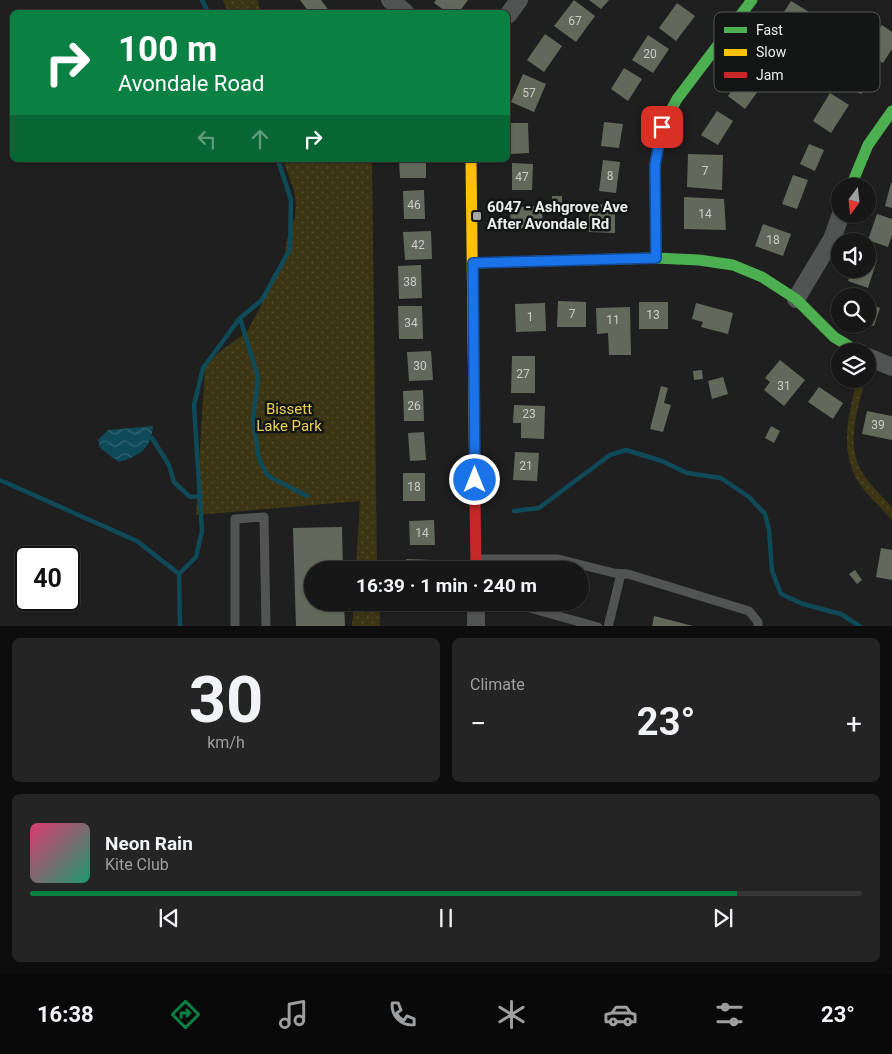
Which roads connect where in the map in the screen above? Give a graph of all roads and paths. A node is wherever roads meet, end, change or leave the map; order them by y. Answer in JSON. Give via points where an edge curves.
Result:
{"nodes":[{"id":1,"x":390,"y":0,"type":"edge"},
{"id":2,"x":519,"y":0,"type":"edge"},
{"id":3,"x":752,"y":0,"type":"edge"},
{"id":4,"x":402,"y":10,"type":"edge"},
{"id":5,"x":510,"y":12,"type":"edge"},
{"id":6,"x":743,"y":12,"type":"edge"},
{"id":7,"x":714,"y":51,"type":"edge"},
{"id":8,"x":892,"y":111,"type":"edge"},
{"id":9,"x":471,"y":162,"type":"edge"},
{"id":10,"x":854,"y":178,"type":"edge"},
{"id":11,"x":838,"y":223,"type":"edge"},
{"id":12,"x":656,"y":258,"type":"junction"},
{"id":13,"x":473,"y":263,"type":"junction"},
{"id":14,"x":796,"y":299,"type":"junction"},
{"id":15,"x":844,"y":343,"type":"edge"},
{"id":16,"x":876,"y":360,"type":"edge"},
{"id":17,"x":892,"y":367,"type":"edge"},
{"id":18,"x":537,"y":559,"type":"joint"},
{"id":19,"x":476,"y":561,"type":"edge"},
{"id":20,"x":517,"y":561,"type":"edge"},
{"id":21,"x":621,"y":574,"type":"junction"},
{"id":22,"x":476,"y":611,"type":"edge"},
{"id":23,"x":538,"y":611,"type":"edge"},
{"id":24,"x":235,"y":626,"type":"edge"},
{"id":25,"x":266,"y":626,"type":"edge"},
{"id":26,"x":476,"y":626,"type":"edge"},
{"id":27,"x":598,"y":626,"type":"edge"},
{"id":28,"x":608,"y":626,"type":"edge"},
{"id":29,"x":758,"y":626,"type":"edge"}],
"edges":[{"from":1,"to":4,"type":"street"},
{"from":2,"to":5,"type":"street"},
{"from":3,"to":6,"type":"street"},
{"from":7,"to":12,"type":"street","via":[[678,99],[662,127],[655,165]]},
{"from":8,"to":10,"type":"street","via":[[868,145]]},
{"from":9,"to":13,"type":"street"},
{"from":11,"to":14,"type":"street","via":[[832,239]]},
{"from":12,"to":13,"type":"street"},
{"from":12,"to":14,"type":"street","via":[[733,265],[762,277]]},
{"from":13,"to":19,"type":"street"},
{"from":14,"to":15,"type":"street","via":[[830,334]]},
{"from":16,"to":17,"type":"street"},
{"from":18,"to":20,"type":"lane"},
{"from":18,"to":21,"type":"lane","via":[[558,558]]},
{"from":21,"to":28,"type":"lane"},
{"from":21,"to":29,"type":"lane","via":[[650,579],[749,611]]},
{"from":22,"to":26,"type":"street"},
{"from":23,"to":27,"type":"lane"},
{"from":24,"to":25,"type":"lane","via":[[235,519],[264,517]]}]}
